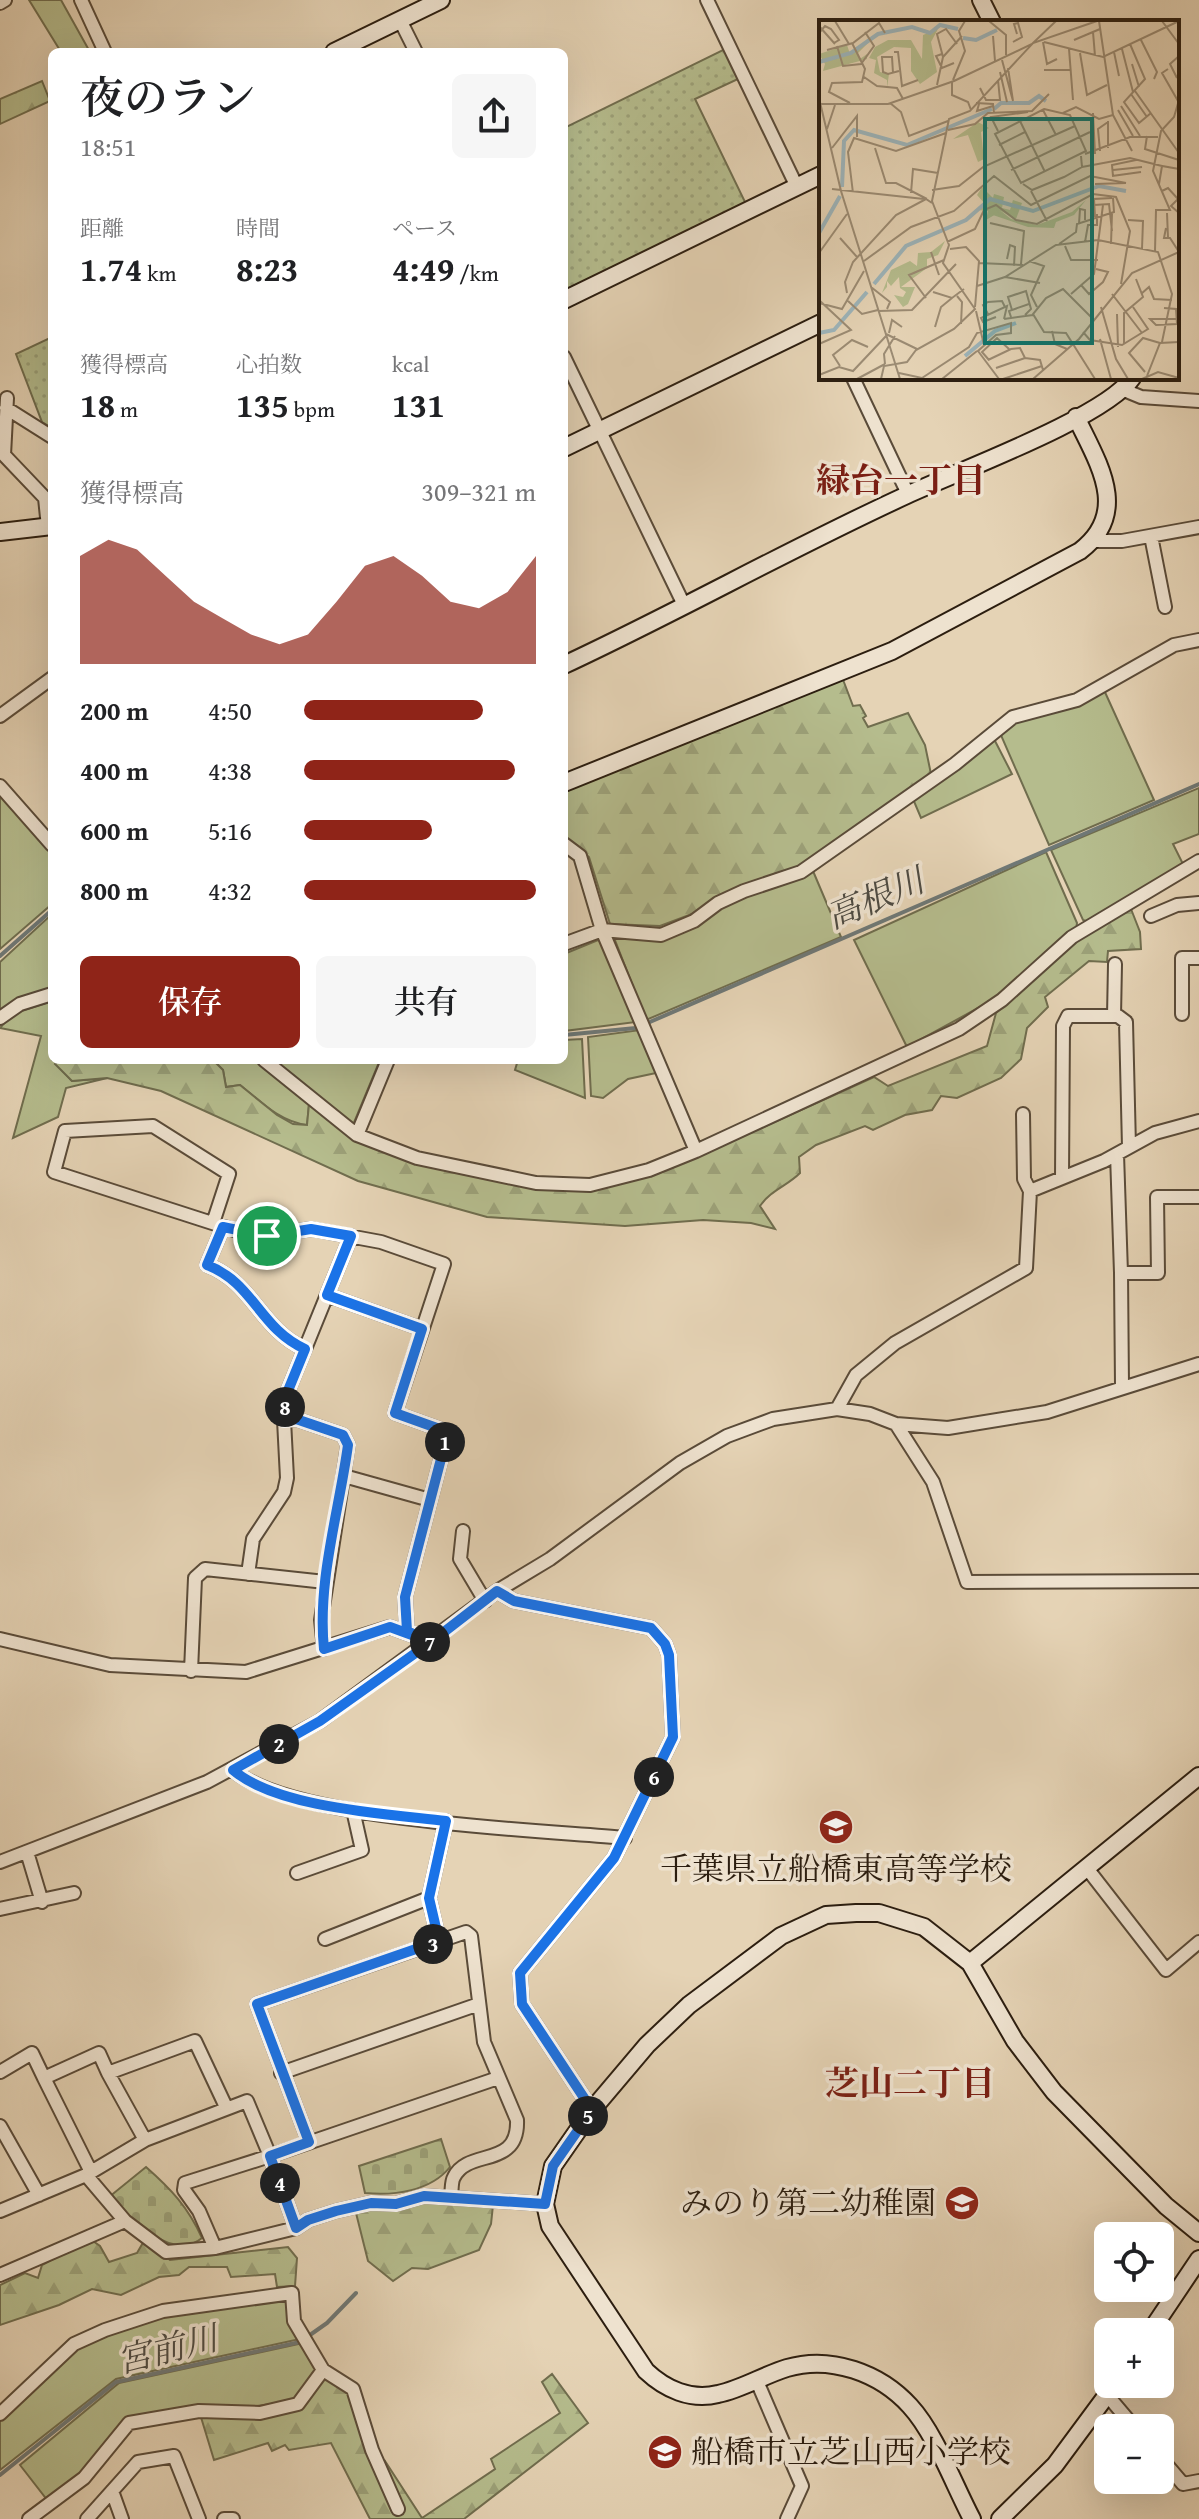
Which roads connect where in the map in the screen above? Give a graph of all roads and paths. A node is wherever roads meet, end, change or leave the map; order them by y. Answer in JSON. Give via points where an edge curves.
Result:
{"nodes":[{"id":1,"x":81,"y":0,"type":"edge"},
{"id":2,"x":441,"y":0,"type":"edge"},
{"id":3,"x":707,"y":0,"type":"edge"},
{"id":4,"x":981,"y":0,"type":"edge"},
{"id":5,"x":400,"y":20,"type":"junction"},
{"id":6,"x":991,"y":20,"type":"edge"},
{"id":7,"x":103,"y":48,"type":"edge"},
{"id":8,"x":342,"y":48,"type":"edge"},
{"id":9,"x":414,"y":48,"type":"edge"},
{"id":10,"x":819,"y":176,"type":"edge"},
{"id":11,"x":797,"y":187,"type":"junction"},
{"id":12,"x":568,"y":298,"type":"edge"},
{"id":13,"x":819,"y":324,"type":"edge"},
{"id":14,"x":568,"y":365,"type":"edge"},
{"id":15,"x":854,"y":380,"type":"edge"},
{"id":16,"x":1128,"y":384,"type":"edge"},
{"id":17,"x":1199,"y":401,"type":"edge"},
{"id":18,"x":1076,"y":417,"type":"junction"},
{"id":19,"x":600,"y":431,"type":"junction"},
{"id":20,"x":48,"y":434,"type":"edge"},
{"id":21,"x":568,"y":446,"type":"edge"},
{"id":22,"x":908,"y":494,"type":"junction"},
{"id":23,"x":48,"y":515,"type":"edge"},
{"id":24,"x":48,"y":527,"type":"edge"},
{"id":25,"x":1199,"y":527,"type":"edge"},
{"id":26,"x":0,"y":532,"type":"edge"},
{"id":27,"x":1151,"y":536,"type":"junction"},
{"id":28,"x":1093,"y":541,"type":"junction"},
{"id":29,"x":684,"y":605,"type":"junction"},
{"id":30,"x":1165,"y":607,"type":"dead end"},
{"id":31,"x":1199,"y":640,"type":"edge"},
{"id":32,"x":568,"y":663,"type":"edge"},
{"id":33,"x":48,"y":681,"type":"edge"},
{"id":34,"x":0,"y":716,"type":"edge"},
{"id":35,"x":568,"y":781,"type":"edge"},
{"id":36,"x":0,"y":786,"type":"edge"},
{"id":37,"x":48,"y":840,"type":"edge"},
{"id":38,"x":568,"y":847,"type":"edge"},
{"id":39,"x":1199,"y":861,"type":"edge"},
{"id":40,"x":1199,"y":903,"type":"edge"},
{"id":41,"x":1151,"y":916,"type":"dead end"},
{"id":42,"x":602,"y":930,"type":"junction"},
{"id":43,"x":568,"y":943,"type":"edge"},
{"id":44,"x":1199,"y":958,"type":"edge"},
{"id":45,"x":1115,"y":964,"type":"dead end"},
{"id":46,"x":48,"y":995,"type":"edge"},
{"id":47,"x":1182,"y":1014,"type":"dead end"},
{"id":48,"x":1114,"y":1016,"type":"junction"},
{"id":49,"x":0,"y":1018,"type":"edge"},
{"id":50,"x":269,"y":1064,"type":"edge"},
{"id":51,"x":386,"y":1064,"type":"edge"},
{"id":52,"x":1023,"y":1114,"type":"dead end"},
{"id":53,"x":1199,"y":1121,"type":"edge"},
{"id":54,"x":357,"y":1135,"type":"junction"},
{"id":55,"x":1129,"y":1147,"type":"junction"},
{"id":56,"x":696,"y":1151,"type":"junction"},
{"id":57,"x":1117,"y":1154,"type":"junction"},
{"id":58,"x":1062,"y":1177,"type":"junction"},
{"id":59,"x":1030,"y":1191,"type":"junction"},
{"id":60,"x":1199,"y":1197,"type":"edge"},
{"id":61,"x":218,"y":1225,"type":"junction"},
{"id":62,"x":351,"y":1236,"type":"junction"},
{"id":63,"x":1121,"y":1273,"type":"junction"},
{"id":64,"x":327,"y":1295,"type":"junction"},
{"id":65,"x":422,"y":1329,"type":"junction"},
{"id":66,"x":305,"y":1349,"type":"junction"},
{"id":67,"x":1199,"y":1364,"type":"edge"},
{"id":68,"x":1122,"y":1386,"type":"junction"},
{"id":69,"x":837,"y":1409,"type":"junction"},
{"id":70,"x":284,"y":1420,"type":"junction"},
{"id":71,"x":896,"y":1424,"type":"junction"},
{"id":72,"x":344,"y":1476,"type":"junction"},
{"id":73,"x":430,"y":1500,"type":"junction"},
{"id":74,"x":463,"y":1531,"type":"dead end"},
{"id":75,"x":248,"y":1574,"type":"junction"},
{"id":76,"x":1199,"y":1581,"type":"edge"},
{"id":77,"x":325,"y":1582,"type":"junction"},
{"id":78,"x":497,"y":1591,"type":"junction"},
{"id":79,"x":485,"y":1601,"type":"junction"},
{"id":80,"x":407,"y":1631,"type":"junction"},
{"id":81,"x":0,"y":1639,"type":"edge"},
{"id":82,"x":431,"y":1642,"type":"junction"},
{"id":83,"x":324,"y":1649,"type":"junction"},
{"id":84,"x":191,"y":1671,"type":"junction"},
{"id":85,"x":233,"y":1770,"type":"junction"},
{"id":86,"x":1199,"y":1776,"type":"edge"},
{"id":87,"x":353,"y":1810,"type":"junction"},
{"id":88,"x":446,"y":1821,"type":"junction"},
{"id":89,"x":625,"y":1838,"type":"junction"},
{"id":90,"x":27,"y":1852,"type":"junction"},
{"id":91,"x":0,"y":1862,"type":"edge"},
{"id":92,"x":1086,"y":1867,"type":"junction"},
{"id":93,"x":297,"y":1873,"type":"dead end"},
{"id":94,"x":74,"y":1893,"type":"dead end"},
{"id":95,"x":429,"y":1898,"type":"junction"},
{"id":96,"x":42,"y":1902,"type":"junction"},
{"id":97,"x":0,"y":1909,"type":"edge"},
{"id":98,"x":325,"y":1939,"type":"dead end"},
{"id":99,"x":439,"y":1941,"type":"junction"},
{"id":100,"x":1199,"y":1942,"type":"edge"},
{"id":101,"x":970,"y":1963,"type":"junction"},
{"id":102,"x":479,"y":2004,"type":"junction"},
{"id":103,"x":0,"y":2072,"type":"edge"},
{"id":104,"x":108,"y":2073,"type":"junction"},
{"id":105,"x":281,"y":2073,"type":"junction"},
{"id":106,"x":44,"y":2078,"type":"junction"},
{"id":107,"x":498,"y":2078,"type":"junction"},
{"id":108,"x":226,"y":2107,"type":"junction"},
{"id":109,"x":592,"y":2110,"type":"junction"},
{"id":110,"x":0,"y":2126,"type":"edge"},
{"id":111,"x":145,"y":2140,"type":"junction"},
{"id":112,"x":309,"y":2142,"type":"junction"},
{"id":113,"x":270,"y":2156,"type":"junction"},
{"id":114,"x":88,"y":2173,"type":"junction"},
{"id":115,"x":39,"y":2195,"type":"junction"},
{"id":116,"x":451,"y":2196,"type":"junction"},
{"id":117,"x":545,"y":2204,"type":"junction"},
{"id":118,"x":1,"y":2209,"type":"edge"},
{"id":119,"x":125,"y":2221,"type":"junction"},
{"id":120,"x":296,"y":2228,"type":"junction"},
{"id":121,"x":1199,"y":2233,"type":"edge"},
{"id":122,"x":215,"y":2248,"type":"junction"},
{"id":123,"x":1199,"y":2259,"type":"edge"},
{"id":124,"x":0,"y":2275,"type":"edge"},
{"id":125,"x":1159,"y":2318,"type":"edge"},
{"id":126,"x":323,"y":2370,"type":"junction"},
{"id":127,"x":756,"y":2379,"type":"junction"},
{"id":128,"x":1105,"y":2398,"type":"edge"},
{"id":129,"x":0,"y":2414,"type":"edge"},
{"id":130,"x":1174,"y":2473,"type":"edge"},
{"id":131,"x":1199,"y":2481,"type":"edge"},
{"id":132,"x":112,"y":2491,"type":"junction"},
{"id":133,"x":398,"y":2509,"type":"dead end"},
{"id":134,"x":29,"y":2519,"type":"edge"},
{"id":135,"x":87,"y":2519,"type":"edge"},
{"id":136,"x":122,"y":2519,"type":"edge"},
{"id":137,"x":199,"y":2519,"type":"edge"},
{"id":138,"x":224,"y":2519,"type":"edge"},
{"id":139,"x":233,"y":2519,"type":"edge"},
{"id":140,"x":787,"y":2519,"type":"edge"},
{"id":141,"x":972,"y":2519,"type":"edge"},
{"id":142,"x":1000,"y":2519,"type":"edge"}],
"edges":[{"from":1,"to":7,"type":"street"},
{"from":2,"to":5,"type":"street"},
{"from":3,"to":11,"type":"street"},
{"from":4,"to":6,"type":"street"},
{"from":5,"to":8,"type":"street"},
{"from":5,"to":9,"type":"street"},
{"from":10,"to":11,"type":"street"},
{"from":11,"to":12,"type":"street"},
{"from":13,"to":19,"type":"street"},
{"from":14,"to":19,"type":"street"},
{"from":15,"to":22,"type":"street"},
{"from":16,"to":17,"type":"street","via":[[1141,397]]},
{"from":16,"to":18,"type":"street"},
{"from":18,"to":22,"type":"street"},
{"from":18,"to":28,"type":"street","via":[[1106,488],[1108,513]]},
{"from":19,"to":21,"type":"street"},
{"from":19,"to":29,"type":"street"},
{"from":20,"to":23,"type":"street","via":[[7,403],[4,455],[45,498]]},
{"from":22,"to":29,"type":"street"},
{"from":24,"to":26,"type":"street"},
{"from":25,"to":27,"type":"street"},
{"from":27,"to":28,"type":"street"},
{"from":27,"to":30,"type":"street"},
{"from":28,"to":35,"type":"street","via":[[892,651]]},
{"from":29,"to":32,"type":"street"},
{"from":31,"to":42,"type":"street","via":[[1174,645],[1077,700],[1013,717],[801,872],[744,891],[661,935]]},
{"from":33,"to":34,"type":"street"},
{"from":36,"to":37,"type":"street"},
{"from":38,"to":42,"type":"street","via":[[580,856]]},
{"from":39,"to":56,"type":"street","via":[[1072,937],[1002,1000],[959,1029]]},
{"from":40,"to":41,"type":"street"},
{"from":42,"to":43,"type":"street"},
{"from":42,"to":56,"type":"street"},
{"from":44,"to":47,"type":"street","via":[[1182,958]]},
{"from":45,"to":48,"type":"street"},
{"from":46,"to":49,"type":"street","via":[[20,1004]]},
{"from":48,"to":55,"type":"street","via":[[1126,1022]]},
{"from":48,"to":58,"type":"street","via":[[1068,1016],[1063,1026]]},
{"from":50,"to":54,"type":"street"},
{"from":51,"to":54,"type":"street"},
{"from":52,"to":59,"type":"street","via":[[1024,1179]]},
{"from":53,"to":55,"type":"street","via":[[1155,1133]]},
{"from":54,"to":56,"type":"street","via":[[417,1158],[536,1183],[590,1185]]},
{"from":55,"to":57,"type":"street"},
{"from":57,"to":58,"type":"street"},
{"from":57,"to":63,"type":"street"},
{"from":58,"to":59,"type":"street"},
{"from":59,"to":69,"type":"street","via":[[1026,1268],[895,1343],[856,1375]]},
{"from":60,"to":63,"type":"street","via":[[1157,1197],[1158,1273]]},
{"from":61,"to":61,"type":"street","via":[[54,1172],[65,1131],[153,1126],[172,1136],[229,1174]]},
{"from":61,"to":62,"type":"street","via":[[267,1236],[311,1229]]},
{"from":61,"to":66,"type":"street","via":[[207,1265],[228,1273],[272,1329]]},
{"from":62,"to":64,"type":"street"},
{"from":62,"to":65,"type":"street","via":[[444,1264]]},
{"from":63,"to":68,"type":"street"},
{"from":64,"to":65,"type":"street"},
{"from":64,"to":66,"type":"street"},
{"from":65,"to":73,"type":"street","via":[[395,1413],[448,1432]]},
{"from":66,"to":70,"type":"street","via":[[285,1398]]},
{"from":67,"to":68,"type":"street"},
{"from":68,"to":71,"type":"street","via":[[1062,1408],[993,1421],[948,1428]]},
{"from":69,"to":71,"type":"street"},
{"from":69,"to":78,"type":"street","via":[[773,1419],[710,1444]]},
{"from":70,"to":72,"type":"street","via":[[343,1435],[348,1445]]},
{"from":70,"to":75,"type":"street","via":[[284,1492],[253,1539]]},
{"from":71,"to":76,"type":"street","via":[[933,1482],[967,1582]]},
{"from":72,"to":73,"type":"street"},
{"from":72,"to":77,"type":"street"},
{"from":73,"to":80,"type":"street","via":[[405,1597]]},
{"from":74,"to":79,"type":"street","via":[[460,1559]]},
{"from":75,"to":77,"type":"street"},
{"from":75,"to":84,"type":"street","via":[[205,1569],[195,1578]]},
{"from":77,"to":83,"type":"street"},
{"from":78,"to":79,"type":"street"},
{"from":78,"to":89,"type":"street","via":[[514,1601],[639,1624],[651,1628],[665,1644],[673,1737]]},
{"from":79,"to":82,"type":"street"},
{"from":80,"to":82,"type":"street"},
{"from":80,"to":83,"type":"street","via":[[390,1627]]},
{"from":81,"to":84,"type":"street","via":[[110,1665]]},
{"from":82,"to":85,"type":"street","via":[[320,1721]]},
{"from":83,"to":84,"type":"street","via":[[246,1672]]},
{"from":85,"to":87,"type":"street","via":[[265,1789]]},
{"from":85,"to":90,"type":"street"},
{"from":86,"to":92,"type":"street"},
{"from":87,"to":88,"type":"street"},
{"from":87,"to":93,"type":"street","via":[[362,1850]]},
{"from":88,"to":89,"type":"street"},
{"from":88,"to":95,"type":"street"},
{"from":89,"to":109,"type":"street","via":[[520,1973],[522,2004]]},
{"from":90,"to":91,"type":"street"},
{"from":90,"to":96,"type":"street"},
{"from":92,"to":100,"type":"street","via":[[1166,1970]]},
{"from":92,"to":101,"type":"street"},
{"from":94,"to":96,"type":"street"},
{"from":95,"to":98,"type":"street"},
{"from":95,"to":99,"type":"street"},
{"from":96,"to":97,"type":"street"},
{"from":99,"to":102,"type":"street","via":[[466,1932],[471,1936]]},
{"from":99,"to":105,"type":"street","via":[[257,2004]]},
{"from":101,"to":109,"type":"street","via":[[924,1927],[899,1918],[842,1913],[813,1920],[781,1936],[689,2005]]},
{"from":101,"to":121,"type":"street","via":[[1015,2041],[1054,2092]]},
{"from":102,"to":105,"type":"street"},
{"from":102,"to":107,"type":"street","via":[[484,2042]]},
{"from":103,"to":106,"type":"street","via":[[32,2053]]},
{"from":104,"to":106,"type":"street","via":[[99,2053]]},
{"from":104,"to":108,"type":"street","via":[[195,2041]]},
{"from":104,"to":111,"type":"street"},
{"from":105,"to":112,"type":"street"},
{"from":106,"to":114,"type":"street"},
{"from":107,"to":112,"type":"street"},
{"from":107,"to":116,"type":"street","via":[[517,2120],[515,2141],[460,2170],[453,2177]]},
{"from":108,"to":111,"type":"street"},
{"from":108,"to":113,"type":"street","via":[[247,2101]]},
{"from":109,"to":117,"type":"street","via":[[553,2166]]},
{"from":110,"to":115,"type":"street"},
{"from":111,"to":114,"type":"street"},
{"from":112,"to":113,"type":"street"},
{"from":113,"to":120,"type":"street"},
{"from":113,"to":122,"type":"street","via":[[185,2183]]},
{"from":114,"to":115,"type":"street"},
{"from":114,"to":119,"type":"street"},
{"from":115,"to":118,"type":"street"},
{"from":116,"to":117,"type":"street"},
{"from":116,"to":120,"type":"street","via":[[371,2203]]},
{"from":117,"to":127,"type":"street","via":[[550,2226],[582,2278],[657,2382],[675,2391],[707,2395]]},
{"from":119,"to":122,"type":"street","via":[[166,2252]]},
{"from":119,"to":124,"type":"street"},
{"from":120,"to":122,"type":"street"},
{"from":123,"to":125,"type":"street"},
{"from":126,"to":129,"type":"street","via":[[294,2321],[292,2293],[163,2311],[74,2344]]},
{"from":126,"to":133,"type":"street","via":[[353,2389]]},
{"from":126,"to":134,"type":"street","via":[[298,2404],[260,2413],[199,2411],[129,2423],[84,2478]]},
{"from":127,"to":140,"type":"street","via":[[802,2486]]},
{"from":127,"to":141,"type":"street","via":[[790,2367],[826,2364],[863,2372],[888,2385],[918,2414]]},
{"from":128,"to":142,"type":"street","via":[[1055,2465]]},
{"from":130,"to":131,"type":"street","via":[[1183,2484]]},
{"from":132,"to":135,"type":"street"},
{"from":132,"to":136,"type":"street"},
{"from":132,"to":137,"type":"street","via":[[138,2462],[174,2456]]},
{"from":138,"to":139,"type":"street"}]}
